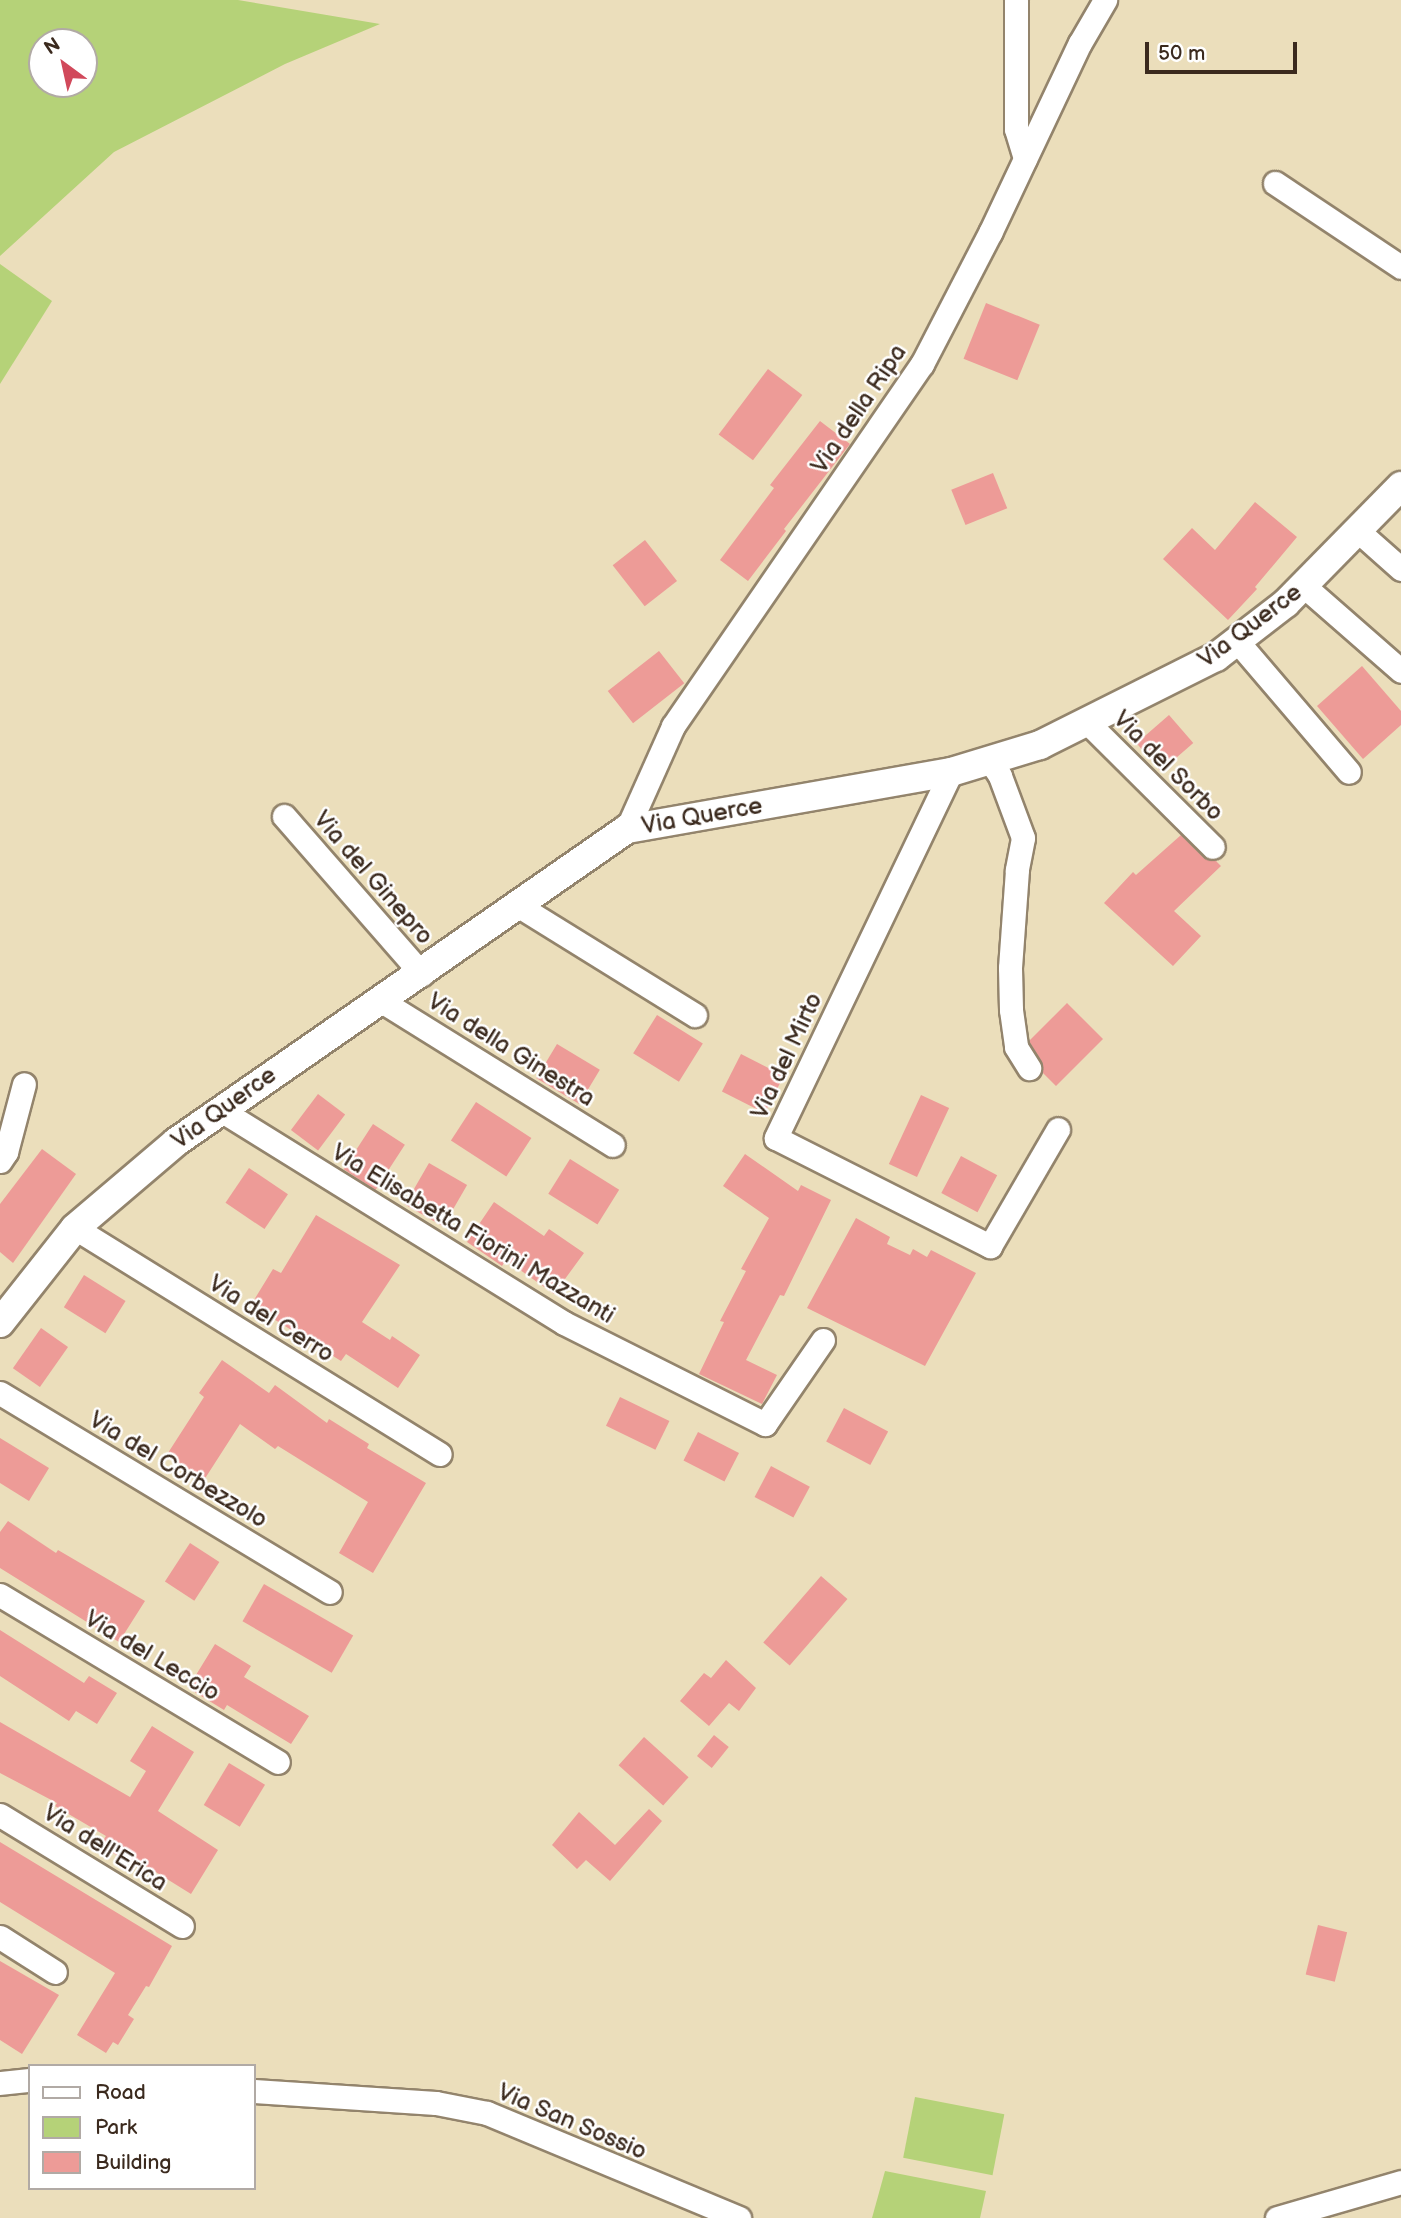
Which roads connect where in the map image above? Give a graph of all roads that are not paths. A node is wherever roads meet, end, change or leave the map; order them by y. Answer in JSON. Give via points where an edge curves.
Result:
{"nodes":[{"id":1,"x":1016,"y":0,"type":"edge"},
{"id":2,"x":1105,"y":0,"type":"edge"},
{"id":3,"x":1026,"y":159,"type":"junction"},
{"id":4,"x":1275,"y":183,"type":"dead end"},
{"id":5,"x":1401,"y":267,"type":"edge"},
{"id":6,"x":1401,"y":486,"type":"edge"},
{"id":7,"x":1357,"y":530,"type":"junction"},
{"id":8,"x":1401,"y":569,"type":"edge"},
{"id":9,"x":1304,"y":586,"type":"junction"},
{"id":10,"x":1237,"y":641,"type":"junction"},
{"id":11,"x":1401,"y":671,"type":"edge"},
{"id":12,"x":1093,"y":720,"type":"junction"},
{"id":13,"x":990,"y":761,"type":"junction"},
{"id":14,"x":951,"y":772,"type":"junction"},
{"id":15,"x":1349,"y":772,"type":"dead end"},
{"id":16,"x":1195,"y":811,"type":"dead end"},
{"id":17,"x":284,"y":816,"type":"dead end"},
{"id":18,"x":627,"y":829,"type":"junction"},
{"id":19,"x":1213,"y":847,"type":"dead end"},
{"id":20,"x":519,"y":906,"type":"junction"},
{"id":21,"x":422,"y":974,"type":"junction"},
{"id":22,"x":380,"y":1000,"type":"junction"},
{"id":23,"x":695,"y":1015,"type":"dead end"},
{"id":24,"x":1029,"y":1068,"type":"dead end"},
{"id":25,"x":23,"y":1084,"type":"dead end"},
{"id":26,"x":219,"y":1110,"type":"junction"},
{"id":27,"x":1058,"y":1129,"type":"dead end"},
{"id":28,"x":613,"y":1145,"type":"dead end"},
{"id":29,"x":0,"y":1161,"type":"edge"},
{"id":30,"x":75,"y":1228,"type":"junction"},
{"id":31,"x":0,"y":1323,"type":"edge"},
{"id":32,"x":823,"y":1340,"type":"dead end"},
{"id":33,"x":0,"y":1393,"type":"edge"},
{"id":34,"x":440,"y":1454,"type":"dead end"},
{"id":35,"x":330,"y":1592,"type":"dead end"},
{"id":36,"x":0,"y":1595,"type":"edge"},
{"id":37,"x":278,"y":1762,"type":"dead end"},
{"id":38,"x":0,"y":1815,"type":"edge"},
{"id":39,"x":182,"y":1927,"type":"dead end"},
{"id":40,"x":0,"y":1937,"type":"edge"},
{"id":41,"x":55,"y":1972,"type":"dead end"},
{"id":42,"x":28,"y":2080,"type":"edge"},
{"id":43,"x":0,"y":2082,"type":"edge"},
{"id":44,"x":256,"y":2091,"type":"edge"},
{"id":45,"x":1401,"y":2182,"type":"edge"},
{"id":46,"x":739,"y":2218,"type":"edge"},
{"id":47,"x":1278,"y":2218,"type":"edge"}],
"edges":[{"from":1,"to":3,"type":"street","via":[[1016,129]]},
{"from":2,"to":3,"type":"street","name":"Via della Ripa"},
{"from":3,"to":18,"type":"street","name":"Via della Ripa","via":[[922,365],[673,726]]},
{"from":4,"to":5,"type":"street"},
{"from":6,"to":7,"type":"street","name":"Via Querce"},
{"from":7,"to":8,"type":"street"},
{"from":7,"to":9,"type":"street","name":"Via Querce"},
{"from":9,"to":10,"type":"street","name":"Via Querce"},
{"from":9,"to":11,"type":"street"},
{"from":10,"to":12,"type":"street","name":"Via Querce","via":[[1216,657]]},
{"from":10,"to":15,"type":"street"},
{"from":12,"to":13,"type":"street","name":"Via Querce","via":[[1040,745]]},
{"from":12,"to":16,"type":"street"},
{"from":12,"to":19,"type":"street","name":"Via del Sorbo"},
{"from":13,"to":14,"type":"street","name":"Via Querce"},
{"from":13,"to":24,"type":"street","via":[[1023,838],[1010,968],[1011,1010],[1016,1047]]},
{"from":14,"to":18,"type":"street","name":"Via Querce"},
{"from":14,"to":27,"type":"street","name":"Via del Mirto","via":[[776,1138],[990,1246]]},
{"from":17,"to":21,"type":"street","name":"Via del Ginepro"},
{"from":18,"to":20,"type":"street","name":"Via Querce"},
{"from":20,"to":21,"type":"street","name":"Via Querce"},
{"from":20,"to":23,"type":"street"},
{"from":21,"to":22,"type":"street","name":"Via Querce"},
{"from":22,"to":26,"type":"street","name":"Via Querce"},
{"from":22,"to":28,"type":"street","name":"Via della Ginestra"},
{"from":25,"to":29,"type":"street"},
{"from":26,"to":30,"type":"street","name":"Via Querce"},
{"from":26,"to":32,"type":"street","name":"Via Elisabetta Fiorini Mazzanti","via":[[564,1323],[765,1424]]},
{"from":30,"to":31,"type":"street","name":"Via Querce"},
{"from":30,"to":34,"type":"street","name":"Via del Cerro"},
{"from":33,"to":35,"type":"street","name":"Via del Corbezzolo"},
{"from":36,"to":37,"type":"street","name":"Via del Leccio"},
{"from":38,"to":39,"type":"street","name":"Via dell'Erica"},
{"from":40,"to":41,"type":"street"},
{"from":42,"to":43,"type":"street"},
{"from":44,"to":46,"type":"street","name":"Via San Sossio","via":[[436,2103],[487,2113]]},
{"from":45,"to":47,"type":"street"}]}
